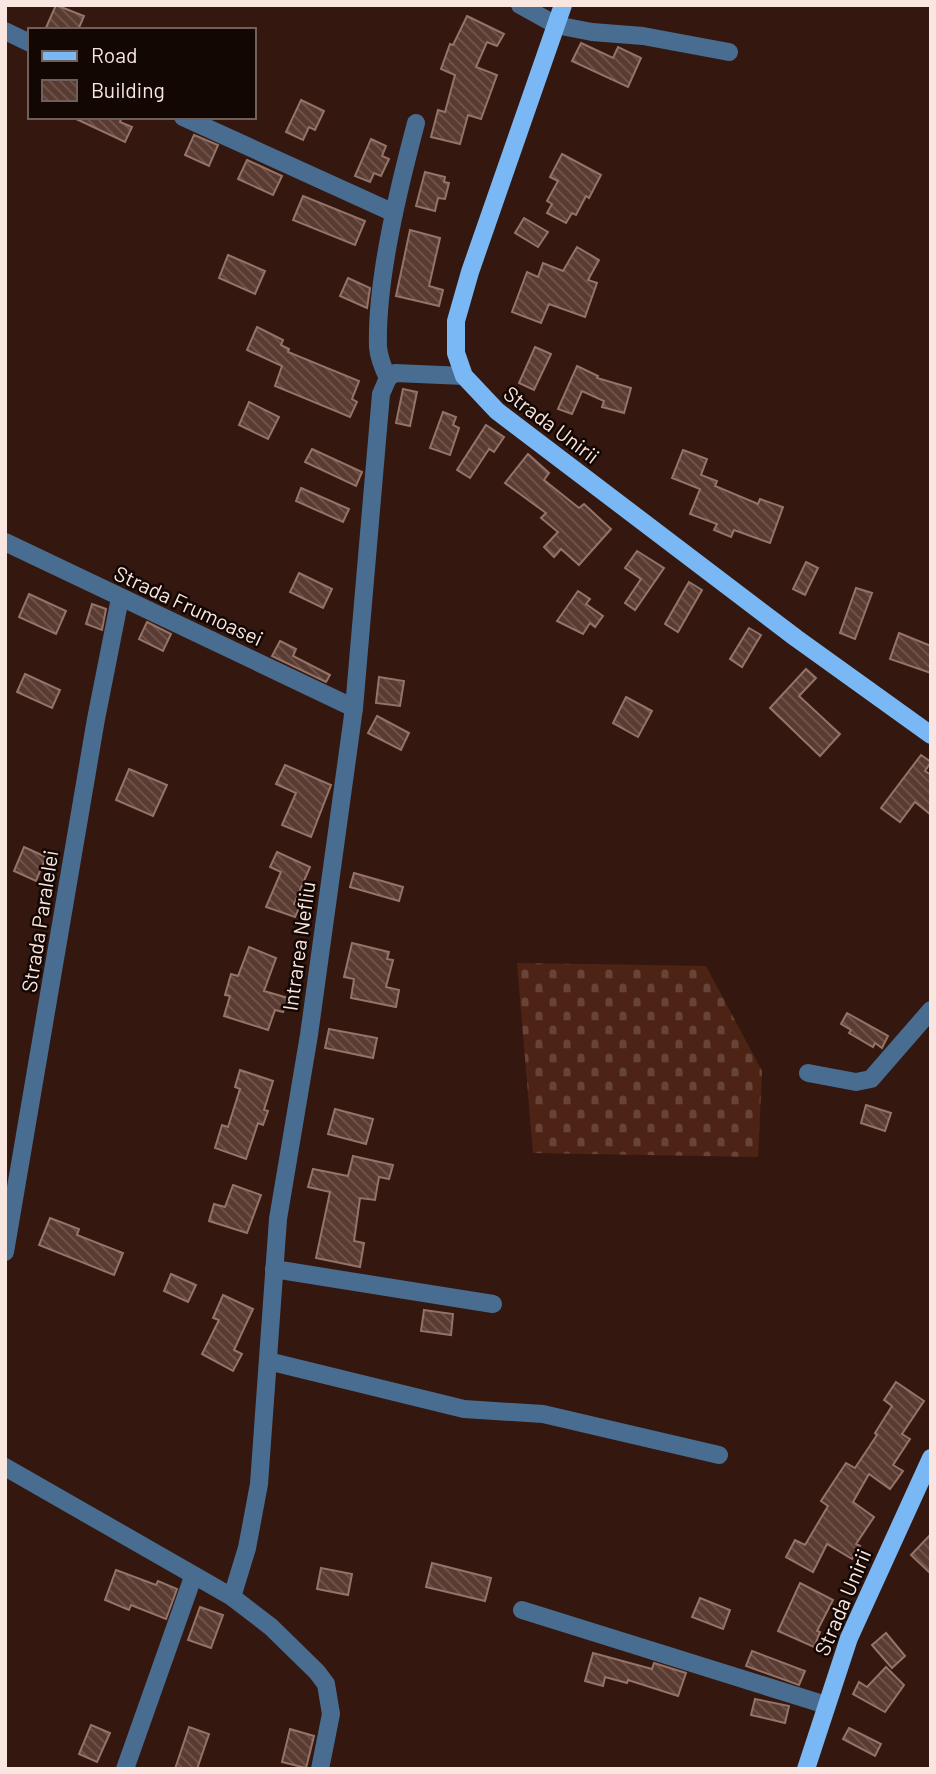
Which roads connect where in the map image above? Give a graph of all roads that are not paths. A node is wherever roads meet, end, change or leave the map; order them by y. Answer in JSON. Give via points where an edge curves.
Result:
{"nodes":[{"id":1,"x":520,"y":5,"type":"edge"},
{"id":2,"x":563,"y":5,"type":"edge"},
{"id":3,"x":556,"y":25,"type":"junction"},
{"id":4,"x":5,"y":31,"type":"edge"},
{"id":5,"x":28,"y":42,"type":"edge"},
{"id":6,"x":729,"y":52,"type":"dead end"},
{"id":7,"x":187,"y":119,"type":"edge"},
{"id":8,"x":416,"y":123,"type":"dead end"},
{"id":9,"x":394,"y":213,"type":"junction"},
{"id":10,"x":464,"y":376,"type":"junction"},
{"id":11,"x":388,"y":378,"type":"junction"},
{"id":12,"x":5,"y":542,"type":"edge"},
{"id":13,"x":120,"y":598,"type":"junction"},
{"id":14,"x":354,"y":708,"type":"junction"},
{"id":15,"x":931,"y":735,"type":"edge"},
{"id":16,"x":931,"y":1010,"type":"edge"},
{"id":17,"x":808,"y":1073,"type":"dead end"},
{"id":18,"x":5,"y":1252,"type":"edge"},
{"id":19,"x":274,"y":1269,"type":"junction"},
{"id":20,"x":493,"y":1304,"type":"dead end"},
{"id":21,"x":268,"y":1361,"type":"junction"},
{"id":22,"x":719,"y":1455,"type":"dead end"},
{"id":23,"x":931,"y":1458,"type":"edge"},
{"id":24,"x":5,"y":1466,"type":"edge"},
{"id":25,"x":193,"y":1577,"type":"junction"},
{"id":26,"x":232,"y":1597,"type":"junction"},
{"id":27,"x":522,"y":1610,"type":"dead end"},
{"id":28,"x":826,"y":1705,"type":"junction"},
{"id":29,"x":125,"y":1769,"type":"edge"},
{"id":30,"x":320,"y":1769,"type":"edge"},
{"id":31,"x":806,"y":1769,"type":"edge"}],
"edges":[{"from":1,"to":3,"type":"street"},
{"from":2,"to":3,"type":"main road","name":"Strada Unirii"},
{"from":3,"to":6,"type":"street"},
{"from":3,"to":10,"type":"main road","name":"Strada Unirii","via":[[456,321],[456,353]]},
{"from":4,"to":5,"type":"street"},
{"from":7,"to":9,"type":"street"},
{"from":8,"to":9,"type":"street"},
{"from":9,"to":11,"type":"street","via":[[378,340]]},
{"from":10,"to":11,"type":"street","via":[[403,371]]},
{"from":10,"to":15,"type":"main road","name":"Strada Unirii","via":[[497,411]]},
{"from":11,"to":14,"type":"street","name":"Intrarea Nefliu","via":[[381,394]]},
{"from":12,"to":13,"type":"street","name":"Strada Frumoasei"},
{"from":13,"to":14,"type":"street","name":"Strada Frumoasei"},
{"from":13,"to":18,"type":"street","name":"Strada Paralelei"},
{"from":14,"to":19,"type":"street","name":"Intrarea Nefliu"},
{"from":16,"to":17,"type":"street","via":[[871,1079],[856,1082]]},
{"from":19,"to":20,"type":"street"},
{"from":19,"to":21,"type":"street","name":"Intrarea Nefliu"},
{"from":21,"to":22,"type":"street","via":[[464,1409],[543,1414]]},
{"from":21,"to":26,"type":"street","name":"Intrarea Nefliu","via":[[260,1484]]},
{"from":23,"to":28,"type":"main road","name":"Strada Unirii","via":[[849,1638]]},
{"from":24,"to":25,"type":"street"},
{"from":25,"to":26,"type":"street"},
{"from":25,"to":29,"type":"street"},
{"from":26,"to":30,"type":"street","via":[[271,1627],[326,1684],[331,1714]]},
{"from":27,"to":28,"type":"street"},
{"from":28,"to":31,"type":"main road","name":"Strada Unirii"}]}
